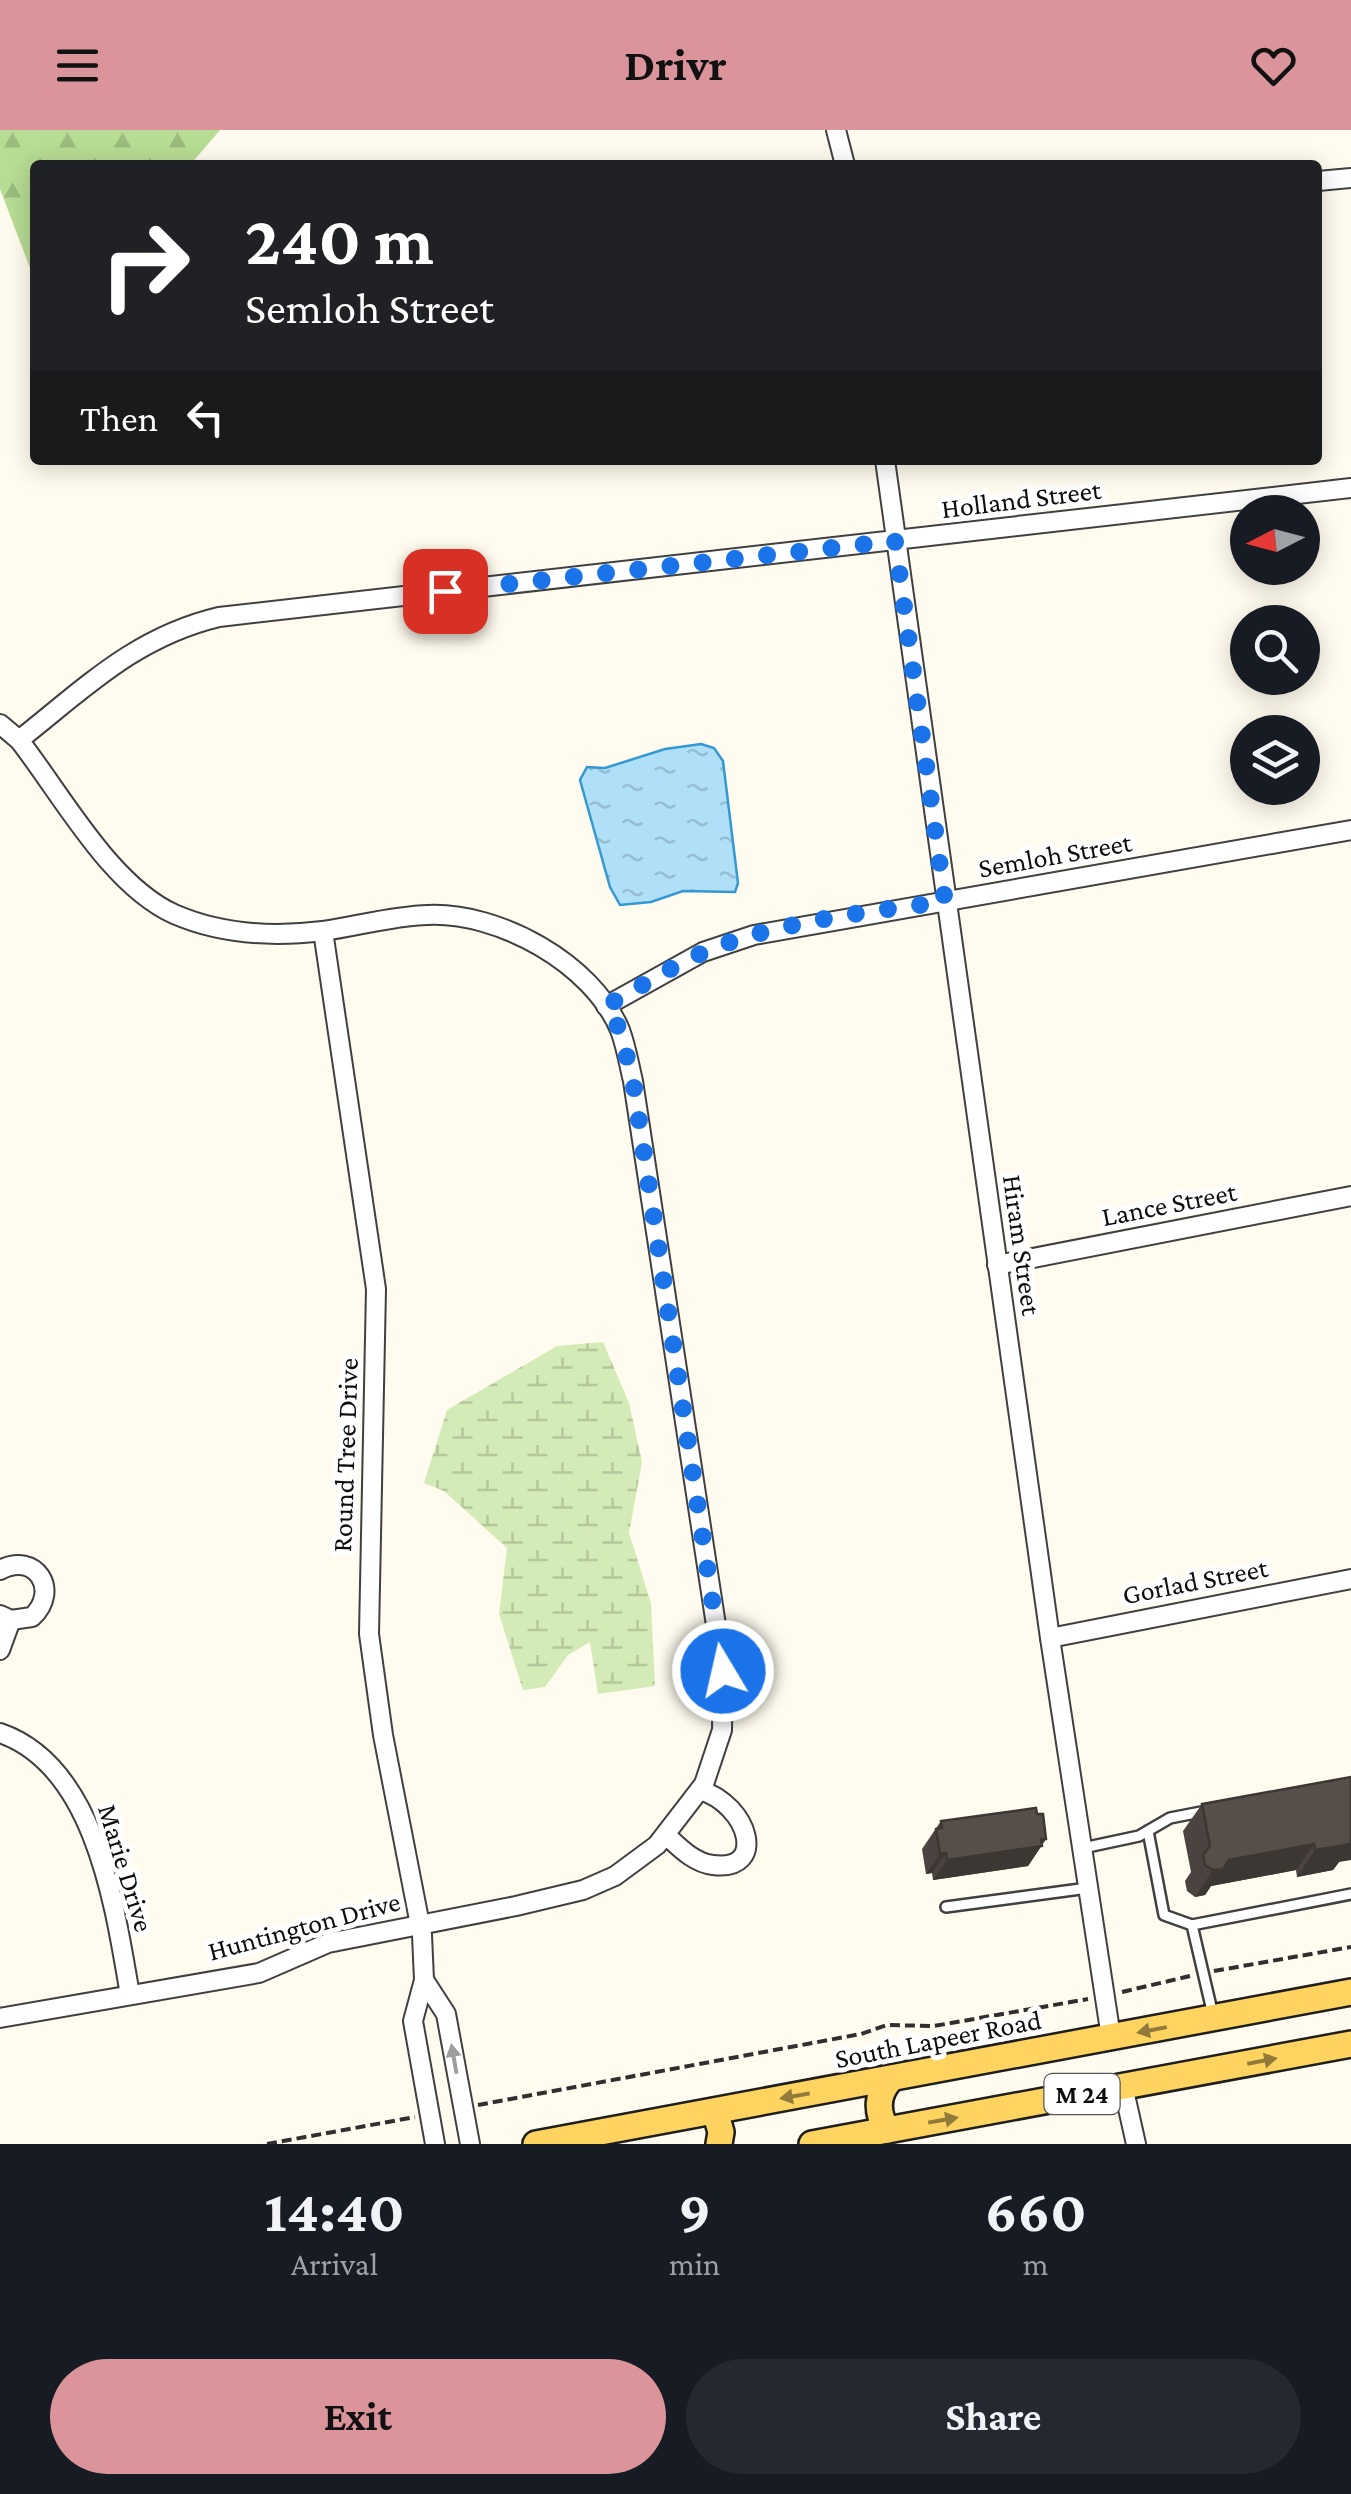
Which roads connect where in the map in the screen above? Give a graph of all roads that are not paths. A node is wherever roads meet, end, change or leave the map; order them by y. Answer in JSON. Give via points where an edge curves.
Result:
{"nodes":[{"id":1,"x":836,"y":130,"type":"edge"},
{"id":2,"x":844,"y":160,"type":"edge"},
{"id":3,"x":1351,"y":178,"type":"edge"},
{"id":4,"x":1322,"y":182,"type":"edge"},
{"id":5,"x":886,"y":465,"type":"edge"},
{"id":6,"x":1351,"y":488,"type":"edge"},
{"id":7,"x":895,"y":541,"type":"junction"},
{"id":8,"x":0,"y":724,"type":"edge"},
{"id":9,"x":20,"y":740,"type":"junction"},
{"id":10,"x":1351,"y":830,"type":"edge"},
{"id":11,"x":945,"y":902,"type":"junction"},
{"id":12,"x":323,"y":931,"type":"junction"},
{"id":13,"x":606,"y":1006,"type":"junction"},
{"id":14,"x":1351,"y":1196,"type":"edge"},
{"id":15,"x":997,"y":1266,"type":"junction"},
{"id":16,"x":0,"y":1570,"type":"edge"},
{"id":17,"x":1351,"y":1579,"type":"edge"},
{"id":18,"x":6,"y":1618,"type":"edge"},
{"id":19,"x":1050,"y":1638,"type":"junction"},
{"id":20,"x":0,"y":1650,"type":"edge"},
{"id":21,"x":0,"y":1733,"type":"edge"},
{"id":22,"x":700,"y":1790,"type":"junction"},
{"id":23,"x":1224,"y":1808,"type":"edge"},
{"id":24,"x":1148,"y":1831,"type":"junction"},
{"id":25,"x":666,"y":1836,"type":"junction"},
{"id":26,"x":1082,"y":1848,"type":"junction"},
{"id":27,"x":1088,"y":1888,"type":"junction"},
{"id":28,"x":1351,"y":1894,"type":"edge"},
{"id":29,"x":946,"y":1907,"type":"dead end"},
{"id":30,"x":420,"y":1922,"type":"junction"},
{"id":31,"x":1192,"y":1926,"type":"junction"},
{"id":32,"x":424,"y":1980,"type":"junction"},
{"id":33,"x":1351,"y":1992,"type":"edge"},
{"id":34,"x":130,"y":1995,"type":"junction"},
{"id":35,"x":0,"y":2018,"type":"edge"},
{"id":36,"x":1213,"y":2018,"type":"junction"},
{"id":37,"x":1111,"y":2038,"type":"junction"},
{"id":38,"x":1351,"y":2044,"type":"edge"},
{"id":39,"x":891,"y":2079,"type":"junction"},
{"id":40,"x":1123,"y":2086,"type":"junction"},
{"id":41,"x":715,"y":2111,"type":"junction"},
{"id":42,"x":887,"y":2130,"type":"junction"},
{"id":43,"x":435,"y":2144,"type":"edge"},
{"id":44,"x":470,"y":2144,"type":"edge"},
{"id":45,"x":536,"y":2144,"type":"edge"},
{"id":46,"x":719,"y":2144,"type":"edge"},
{"id":47,"x":812,"y":2144,"type":"edge"},
{"id":48,"x":1136,"y":2144,"type":"edge"}],
"edges":[{"from":1,"to":2,"type":"street"},
{"from":3,"to":4,"type":"street"},
{"from":5,"to":7,"type":"street","name":"Hiram Street"},
{"from":6,"to":7,"type":"street","name":"Holland Street"},
{"from":7,"to":9,"type":"street","name":"Holland Street","via":[[220,616],[186,624],[129,653]]},
{"from":7,"to":11,"type":"street","name":"Hiram Street"},
{"from":8,"to":9,"type":"street","name":"Huntington Drive"},
{"from":9,"to":12,"type":"street","name":"Huntington Drive","via":[[129,883],[172,913],[264,934]]},
{"from":10,"to":11,"type":"street","name":"Semloh Street"},
{"from":11,"to":13,"type":"street","name":"Semloh Street","via":[[754,935],[704,952]]},
{"from":11,"to":15,"type":"street","name":"Hiram Street"},
{"from":12,"to":13,"type":"street","name":"Huntington Drive","via":[[431,914],[482,923],[556,956]]},
{"from":12,"to":30,"type":"street","name":"Round Tree Drive","via":[[376,1288],[369,1634]]},
{"from":13,"to":22,"type":"street","name":"Huntington Drive","via":[[620,1030],[633,1081],[723,1671],[722,1730]]},
{"from":14,"to":15,"type":"street","name":"Lance Street"},
{"from":15,"to":19,"type":"street","name":"Hiram Street"},
{"from":16,"to":18,"type":"street","via":[[24,1565],[46,1588],[41,1609],[22,1621]]},
{"from":17,"to":19,"type":"street","name":"Gorlad Street"},
{"from":18,"to":20,"type":"street"},
{"from":19,"to":26,"type":"street","name":"Hiram Street"},
{"from":21,"to":34,"type":"street","name":"Marie Drive","via":[[48,1762],[78,1800],[99,1857]]},
{"from":22,"to":25,"type":"street","name":"Huntington Drive"},
{"from":22,"to":25,"type":"street","via":[[724,1800],[741,1820],[744,1850],[732,1862],[711,1865]]},
{"from":23,"to":24,"type":"lane","via":[[1170,1818]]},
{"from":24,"to":26,"type":"lane"},
{"from":24,"to":31,"type":"lane","via":[[1164,1915]]},
{"from":25,"to":30,"type":"street","name":"Huntington Drive","via":[[615,1876],[583,1890]]},
{"from":26,"to":27,"type":"street","name":"Hiram Street"},
{"from":27,"to":29,"type":"lane"},
{"from":27,"to":37,"type":"street","name":"Hiram Street"},
{"from":28,"to":31,"type":"lane"},
{"from":30,"to":32,"type":"street","name":"Round Tree Drive"},
{"from":30,"to":34,"type":"street","name":"Huntington Drive","via":[[328,1943],[259,1973]]},
{"from":31,"to":36,"type":"lane"},
{"from":32,"to":43,"type":"street","name":"Round Tree Drive","via":[[413,2020]]},
{"from":44,"to":32,"type":"street","name":"Round Tree Drive","one_way":true,"via":[[446,2014]]},
{"from":33,"to":36,"type":"main road","name":"South Lapeer Road","number":"M 24"},
{"from":34,"to":35,"type":"street","name":"Huntington Drive"},
{"from":36,"to":37,"type":"main road","name":"South Lapeer Road","number":"M 24","one_way":true},
{"from":37,"to":39,"type":"main road","name":"South Lapeer Road","number":"M 24"},
{"from":40,"to":38,"type":"main road","number":"M 24","one_way":true},
{"from":39,"to":41,"type":"main road","name":"South Lapeer Road","number":"M 24","one_way":true},
{"from":39,"to":42,"type":"main road","via":[[878,2102]]},
{"from":42,"to":40,"type":"main road","number":"M 24","one_way":true},
{"from":40,"to":48,"type":"street"},
{"from":41,"to":45,"type":"main road","name":"South Lapeer Road","number":"M 24"},
{"from":41,"to":46,"type":"main road"},
{"from":42,"to":47,"type":"main road","number":"M 24"}]}
